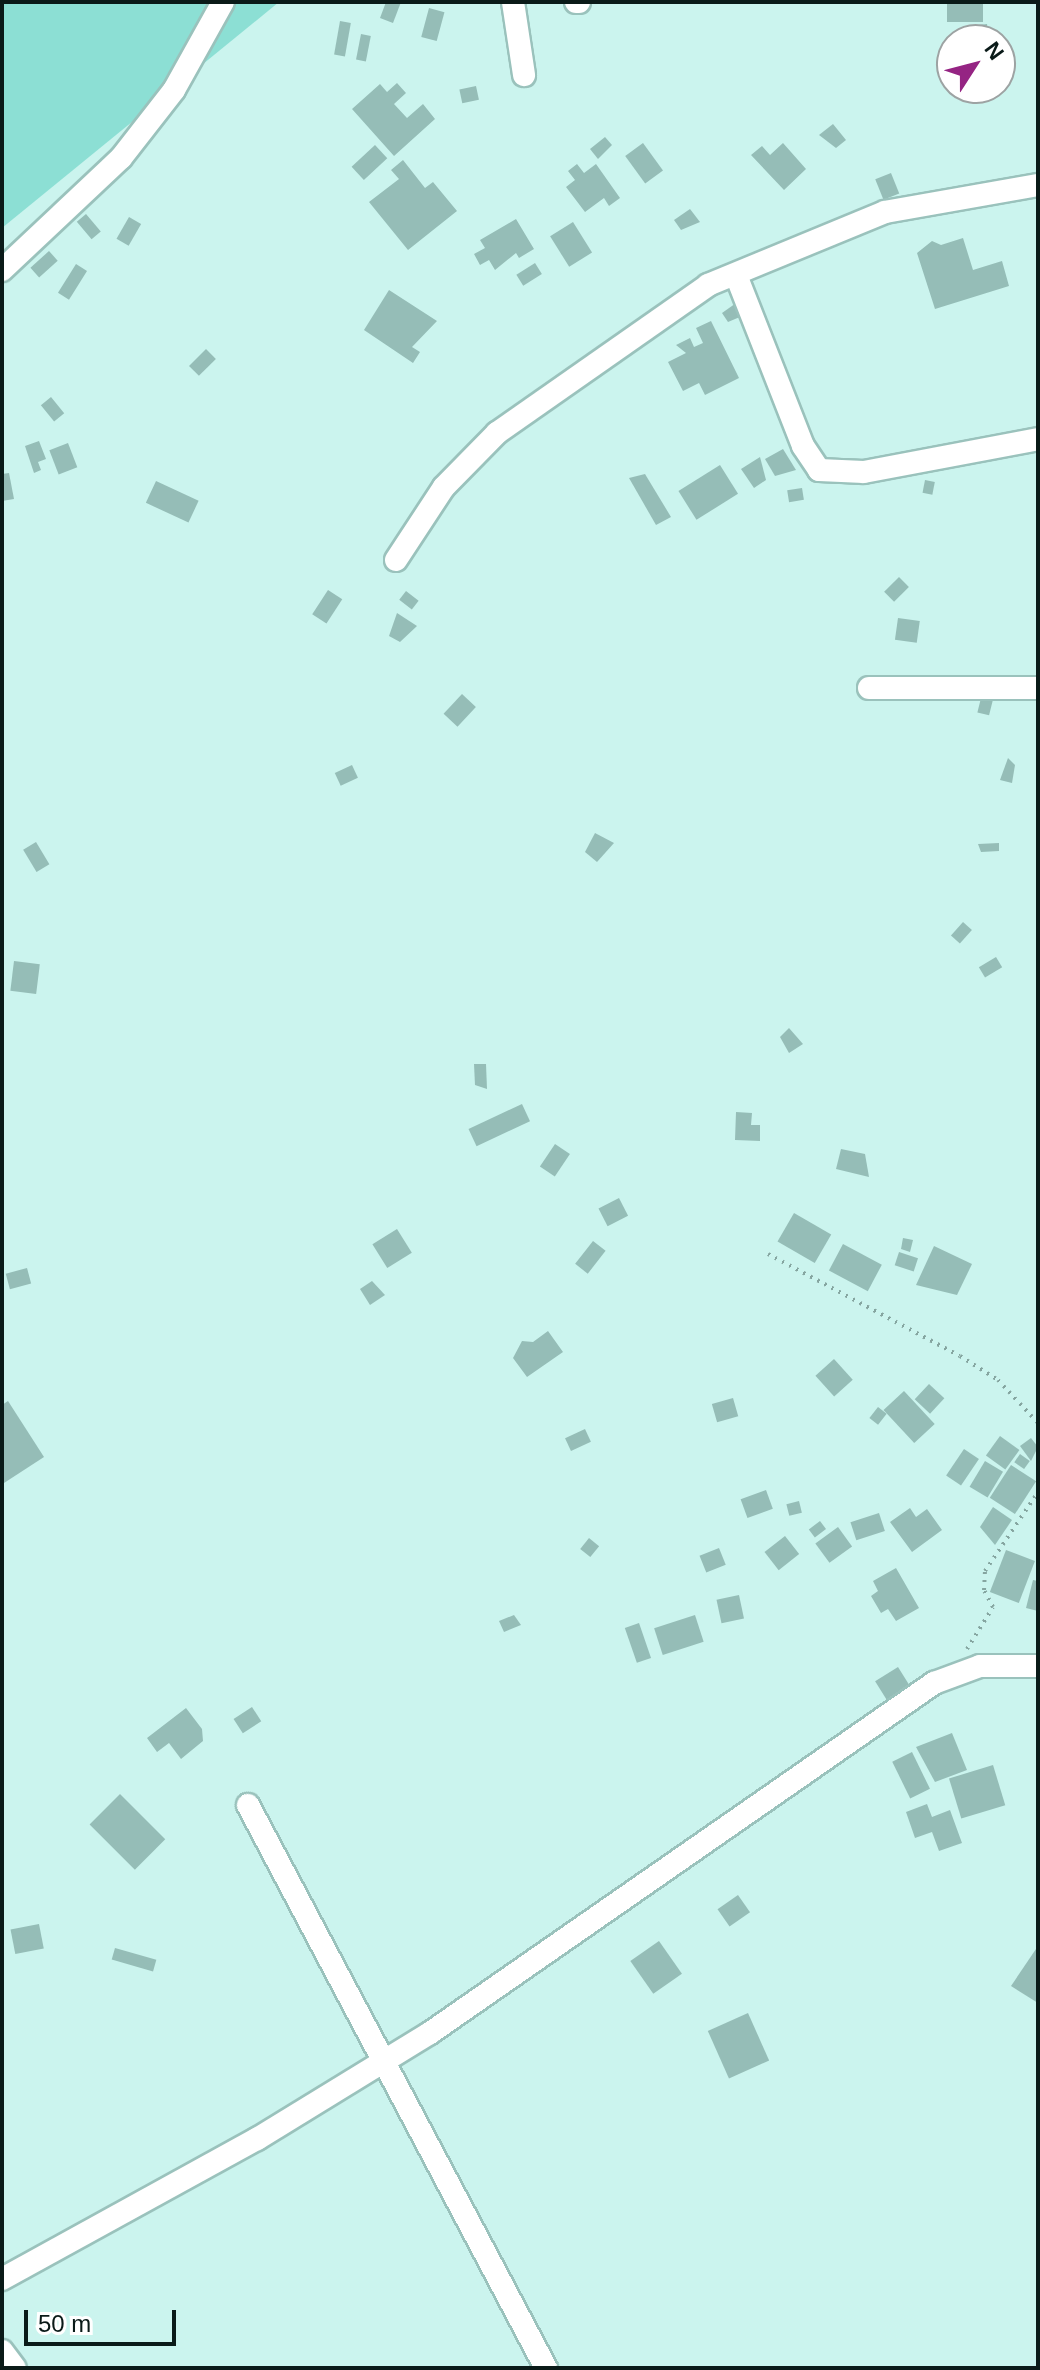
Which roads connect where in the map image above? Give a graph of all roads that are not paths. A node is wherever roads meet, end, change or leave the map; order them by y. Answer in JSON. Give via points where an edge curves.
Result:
{"nodes":[{"id":1,"x":223,"y":2,"type":"edge"},
{"id":2,"x":513,"y":2,"type":"edge"},
{"id":3,"x":524,"y":75,"type":"dead end"},
{"id":4,"x":1038,"y":185,"type":"edge"},
{"id":5,"x":2,"y":270,"type":"edge"},
{"id":6,"x":736,"y":275,"type":"junction"},
{"id":7,"x":1038,"y":439,"type":"edge"},
{"id":8,"x":396,"y":560,"type":"dead end"},
{"id":9,"x":869,"y":688,"type":"dead end"},
{"id":10,"x":1038,"y":688,"type":"edge"},
{"id":11,"x":1038,"y":1666,"type":"edge"},
{"id":12,"x":248,"y":1805,"type":"dead end"},
{"id":13,"x":380,"y":2060,"type":"junction"},
{"id":14,"x":2,"y":2279,"type":"edge"},
{"id":15,"x":2,"y":2351,"type":"edge"},
{"id":16,"x":15,"y":2368,"type":"edge"},
{"id":17,"x":546,"y":2368,"type":"edge"}],
"edges":[{"from":1,"to":5,"type":"street","via":[[174,90],[121,158],[57,224]]},
{"from":2,"to":3,"type":"street"},
{"from":4,"to":6,"type":"street","via":[[885,212]]},
{"from":6,"to":7,"type":"street","via":[[803,446],[819,470],[864,472]]},
{"from":6,"to":8,"type":"street","via":[[675,305],[497,433],[444,487]]},
{"from":9,"to":10,"type":"street"},
{"from":11,"to":13,"type":"street","via":[[954,1672],[430,2033]]},
{"from":12,"to":13,"type":"street"},
{"from":13,"to":14,"type":"street","via":[[257,2139]]},
{"from":13,"to":17,"type":"street"},
{"from":15,"to":16,"type":"street"}]}
